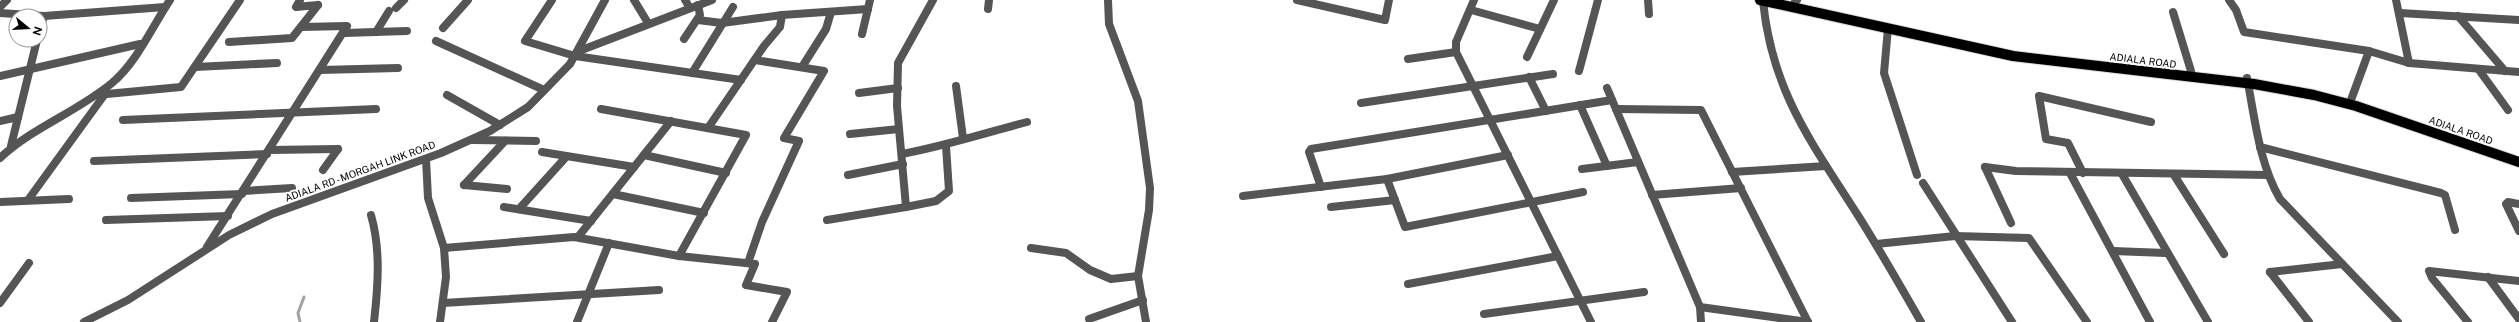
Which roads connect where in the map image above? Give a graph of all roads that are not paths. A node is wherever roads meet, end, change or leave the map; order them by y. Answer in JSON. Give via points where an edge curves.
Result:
{"nodes":[{"id":1,"x":7,"y":0,"type":"edge"},
{"id":2,"x":240,"y":0,"type":"edge"},
{"id":3,"x":300,"y":0,"type":"edge"},
{"id":4,"x":404,"y":0,"type":"edge"},
{"id":5,"x":468,"y":0,"type":"edge"},
{"id":6,"x":552,"y":0,"type":"edge"},
{"id":7,"x":605,"y":0,"type":"edge"},
{"id":8,"x":634,"y":0,"type":"edge"},
{"id":9,"x":685,"y":0,"type":"edge"},
{"id":10,"x":712,"y":0,"type":"edge"},
{"id":11,"x":870,"y":0,"type":"edge"},
{"id":12,"x":933,"y":0,"type":"edge"},
{"id":13,"x":989,"y":0,"type":"edge"},
{"id":14,"x":1108,"y":0,"type":"edge"},
{"id":15,"x":1297,"y":0,"type":"edge"},
{"id":16,"x":1389,"y":0,"type":"edge"},
{"id":17,"x":1474,"y":0,"type":"edge"},
{"id":18,"x":1554,"y":0,"type":"edge"},
{"id":19,"x":1598,"y":0,"type":"edge"},
{"id":20,"x":1648,"y":0,"type":"edge"},
{"id":21,"x":1761,"y":0,"type":"edge"},
{"id":22,"x":2229,"y":0,"type":"edge"},
{"id":23,"x":2396,"y":0,"type":"edge"},
{"id":24,"x":1793,"y":1,"type":"edge"},
{"id":25,"x":168,"y":3,"type":"edge"},
{"id":26,"x":698,"y":5,"type":"junction"},
{"id":27,"x":733,"y":7,"type":"dead end"},
{"id":28,"x":0,"y":8,"type":"edge"},
{"id":29,"x":690,"y":8,"type":"junction"},
{"id":30,"x":868,"y":9,"type":"junction"},
{"id":31,"x":988,"y":9,"type":"dead end"},
{"id":32,"x":1471,"y":10,"type":"junction"},
{"id":33,"x":831,"y":12,"type":"junction"},
{"id":34,"x":2173,"y":12,"type":"dead end"},
{"id":35,"x":2400,"y":13,"type":"junction"},
{"id":36,"x":1649,"y":14,"type":"dead end"},
{"id":37,"x":782,"y":15,"type":"junction"},
{"id":38,"x":48,"y":16,"type":"edge"},
{"id":39,"x":2458,"y":16,"type":"junction"},
{"id":40,"x":698,"y":20,"type":"junction"},
{"id":41,"x":2519,"y":20,"type":"edge"},
{"id":42,"x":648,"y":23,"type":"junction"},
{"id":43,"x":722,"y":23,"type":"junction"},
{"id":44,"x":301,"y":27,"type":"junction"},
{"id":45,"x":443,"y":28,"type":"dead end"},
{"id":46,"x":1888,"y":28,"type":"junction"},
{"id":47,"x":1540,"y":29,"type":"junction"},
{"id":48,"x":408,"y":31,"type":"dead end"},
{"id":49,"x":376,"y":32,"type":"junction"},
{"id":50,"x":344,"y":33,"type":"junction"},
{"id":51,"x":862,"y":34,"type":"dead end"},
{"id":52,"x":684,"y":39,"type":"dead end"},
{"id":53,"x":436,"y":41,"type":"dead end"},
{"id":54,"x":229,"y":42,"type":"dead end"},
{"id":55,"x":140,"y":44,"type":"junction"},
{"id":56,"x":35,"y":48,"type":"edge"},
{"id":57,"x":2369,"y":51,"type":"junction"},
{"id":58,"x":1456,"y":52,"type":"junction"},
{"id":59,"x":577,"y":53,"type":"junction"},
{"id":60,"x":1527,"y":57,"type":"dead end"},
{"id":61,"x":1408,"y":59,"type":"dead end"},
{"id":62,"x":755,"y":60,"type":"junction"},
{"id":63,"x":277,"y":63,"type":"dead end"},
{"id":64,"x":2409,"y":63,"type":"junction"},
{"id":65,"x":195,"y":67,"type":"junction"},
{"id":66,"x":802,"y":67,"type":"junction"},
{"id":67,"x":398,"y":68,"type":"dead end"},
{"id":68,"x":28,"y":70,"type":"junction"},
{"id":69,"x":320,"y":70,"type":"junction"},
{"id":70,"x":2479,"y":70,"type":"junction"},
{"id":71,"x":1579,"y":71,"type":"dead end"},
{"id":72,"x":2191,"y":71,"type":"junction"},
{"id":73,"x":2505,"y":71,"type":"junction"},
{"id":74,"x":2519,"y":72,"type":"edge"},
{"id":75,"x":692,"y":73,"type":"junction"},
{"id":76,"x":1553,"y":74,"type":"dead end"},
{"id":77,"x":0,"y":76,"type":"edge"},
{"id":78,"x":1529,"y":77,"type":"junction"},
{"id":79,"x":741,"y":80,"type":"junction"},
{"id":80,"x":2247,"y":80,"type":"junction"},
{"id":81,"x":956,"y":86,"type":"dead end"},
{"id":82,"x":1474,"y":86,"type":"junction"},
{"id":83,"x":898,"y":88,"type":"junction"},
{"id":84,"x":1607,"y":88,"type":"dead end"},
{"id":85,"x":544,"y":90,"type":"junction"},
{"id":86,"x":860,"y":92,"type":"dead end"},
{"id":87,"x":104,"y":94,"type":"junction"},
{"id":88,"x":447,"y":94,"type":"dead end"},
{"id":89,"x":95,"y":95,"type":"junction"},
{"id":90,"x":1612,"y":100,"type":"junction"},
{"id":91,"x":2351,"y":100,"type":"junction"},
{"id":92,"x":1361,"y":103,"type":"dead end"},
{"id":93,"x":1580,"y":105,"type":"junction"},
{"id":94,"x":376,"y":109,"type":"dead end"},
{"id":95,"x":601,"y":109,"type":"dead end"},
{"id":96,"x":1616,"y":109,"type":"junction"},
{"id":97,"x":2508,"y":110,"type":"dead end"},
{"id":98,"x":1546,"y":111,"type":"junction"},
{"id":99,"x":293,"y":114,"type":"junction"},
{"id":100,"x":18,"y":117,"type":"junction"},
{"id":101,"x":0,"y":120,"type":"edge"},
{"id":102,"x":123,"y":120,"type":"dead end"},
{"id":103,"x":1491,"y":120,"type":"junction"},
{"id":104,"x":671,"y":121,"type":"junction"},
{"id":105,"x":1027,"y":122,"type":"dead end"},
{"id":106,"x":2151,"y":122,"type":"dead end"},
{"id":107,"x":500,"y":125,"type":"junction"},
{"id":108,"x":708,"y":128,"type":"junction"},
{"id":109,"x":899,"y":129,"type":"junction"},
{"id":110,"x":850,"y":134,"type":"dead end"},
{"id":111,"x":963,"y":138,"type":"junction"},
{"id":112,"x":469,"y":140,"type":"junction"},
{"id":113,"x":505,"y":141,"type":"junction"},
{"id":114,"x":536,"y":141,"type":"dead end"},
{"id":115,"x":11,"y":146,"type":"junction"},
{"id":116,"x":946,"y":146,"type":"junction"},
{"id":117,"x":2260,"y":147,"type":"junction"},
{"id":118,"x":268,"y":152,"type":"junction"},
{"id":119,"x":542,"y":152,"type":"dead end"},
{"id":120,"x":902,"y":154,"type":"junction"},
{"id":121,"x":644,"y":155,"type":"junction"},
{"id":122,"x":1508,"y":155,"type":"junction"},
{"id":123,"x":2519,"y":156,"type":"edge"},
{"id":124,"x":566,"y":157,"type":"junction"},
{"id":125,"x":0,"y":158,"type":"edge"},
{"id":126,"x":426,"y":159,"type":"junction"},
{"id":127,"x":94,"y":162,"type":"dead end"},
{"id":128,"x":1638,"y":162,"type":"junction"},
{"id":129,"x":2519,"y":162,"type":"edge"},
{"id":130,"x":903,"y":164,"type":"junction"},
{"id":131,"x":1607,"y":166,"type":"junction"},
{"id":132,"x":1826,"y":166,"type":"junction"},
{"id":133,"x":634,"y":167,"type":"junction"},
{"id":134,"x":1582,"y":169,"type":"dead end"},
{"id":135,"x":323,"y":170,"type":"dead end"},
{"id":136,"x":1732,"y":172,"type":"junction"},
{"id":137,"x":2070,"y":172,"type":"junction"},
{"id":138,"x":726,"y":173,"type":"junction"},
{"id":139,"x":2083,"y":173,"type":"junction"},
{"id":140,"x":2122,"y":174,"type":"junction"},
{"id":141,"x":2174,"y":174,"type":"junction"},
{"id":142,"x":1918,"y":175,"type":"dead end"},
{"id":143,"x":848,"y":176,"type":"dead end"},
{"id":144,"x":2268,"y":176,"type":"junction"},
{"id":145,"x":1387,"y":179,"type":"junction"},
{"id":146,"x":1923,"y":183,"type":"dead end"},
{"id":147,"x":1321,"y":187,"type":"junction"},
{"id":148,"x":292,"y":188,"type":"dead end"},
{"id":149,"x":1740,"y":188,"type":"junction"},
{"id":150,"x":507,"y":189,"type":"dead end"},
{"id":151,"x":242,"y":192,"type":"junction"},
{"id":152,"x":1583,"y":192,"type":"dead end"},
{"id":153,"x":613,"y":194,"type":"junction"},
{"id":154,"x":1652,"y":195,"type":"junction"},
{"id":155,"x":1243,"y":196,"type":"dead end"},
{"id":156,"x":131,"y":198,"type":"dead end"},
{"id":157,"x":69,"y":199,"type":"dead end"},
{"id":158,"x":28,"y":200,"type":"junction"},
{"id":159,"x":1395,"y":200,"type":"junction"},
{"id":160,"x":0,"y":202,"type":"edge"},
{"id":161,"x":1531,"y":202,"type":"junction"},
{"id":162,"x":2519,"y":204,"type":"edge"},
{"id":163,"x":504,"y":207,"type":"dead end"},
{"id":164,"x":906,"y":207,"type":"junction"},
{"id":165,"x":1331,"y":207,"type":"dead end"},
{"id":166,"x":519,"y":209,"type":"junction"},
{"id":167,"x":704,"y":213,"type":"junction"},
{"id":168,"x":371,"y":215,"type":"dead end"},
{"id":169,"x":228,"y":216,"type":"junction"},
{"id":170,"x":106,"y":220,"type":"dead end"},
{"id":171,"x":827,"y":220,"type":"dead end"},
{"id":172,"x":591,"y":221,"type":"junction"},
{"id":173,"x":2011,"y":223,"type":"dead end"},
{"id":174,"x":2455,"y":230,"type":"dead end"},
{"id":175,"x":2519,"y":231,"type":"edge"},
{"id":176,"x":1955,"y":236,"type":"junction"},
{"id":177,"x":578,"y":237,"type":"junction"},
{"id":178,"x":609,"y":243,"type":"junction"},
{"id":179,"x":1876,"y":244,"type":"junction"},
{"id":180,"x":444,"y":248,"type":"junction"},
{"id":181,"x":1031,"y":248,"type":"dead end"},
{"id":182,"x":206,"y":249,"type":"junction"},
{"id":183,"x":2113,"y":251,"type":"junction"},
{"id":184,"x":2166,"y":253,"type":"junction"},
{"id":185,"x":2224,"y":254,"type":"dead end"},
{"id":186,"x":679,"y":256,"type":"junction"},
{"id":187,"x":1558,"y":256,"type":"junction"},
{"id":188,"x":29,"y":263,"type":"dead end"},
{"id":189,"x":748,"y":263,"type":"junction"},
{"id":190,"x":2342,"y":264,"type":"junction"},
{"id":191,"x":1138,"y":276,"type":"junction"},
{"id":192,"x":2488,"y":277,"type":"junction"},
{"id":193,"x":2519,"y":281,"type":"edge"},
{"id":194,"x":1408,"y":284,"type":"dead end"},
{"id":195,"x":659,"y":290,"type":"dead end"},
{"id":196,"x":1644,"y":292,"type":"dead end"},
{"id":197,"x":586,"y":294,"type":"junction"},
{"id":198,"x":1143,"y":300,"type":"junction"},
{"id":199,"x":1580,"y":300,"type":"junction"},
{"id":200,"x":0,"y":303,"type":"edge"},
{"id":201,"x":443,"y":303,"type":"junction"},
{"id":202,"x":1700,"y":306,"type":"junction"},
{"id":203,"x":1484,"y":314,"type":"dead end"},
{"id":204,"x":1089,"y":319,"type":"dead end"},
{"id":205,"x":2519,"y":319,"type":"edge"},
{"id":206,"x":1778,"y":320,"type":"edge"},
{"id":207,"x":87,"y":321,"type":"edge"},
{"id":208,"x":374,"y":322,"type":"edge"},
{"id":209,"x":440,"y":322,"type":"edge"},
{"id":210,"x":577,"y":322,"type":"edge"},
{"id":211,"x":772,"y":322,"type":"edge"},
{"id":212,"x":1146,"y":322,"type":"edge"},
{"id":213,"x":1591,"y":322,"type":"edge"},
{"id":214,"x":1701,"y":322,"type":"edge"},
{"id":215,"x":1808,"y":322,"type":"edge"},
{"id":216,"x":1921,"y":322,"type":"edge"},
{"id":217,"x":2012,"y":322,"type":"edge"},
{"id":218,"x":2087,"y":322,"type":"edge"},
{"id":219,"x":2150,"y":322,"type":"edge"},
{"id":220,"x":2208,"y":322,"type":"edge"},
{"id":221,"x":2309,"y":322,"type":"edge"},
{"id":222,"x":2398,"y":322,"type":"edge"},
{"id":223,"x":2468,"y":322,"type":"edge"}],
"edges":[{"from":1,"to":28,"type":"street"},
{"from":2,"to":65,"type":"street"},
{"from":3,"to":44,"type":"street","via":[[296,7],[318,6]]},
{"from":4,"to":49,"type":"street","via":[[393,9]]},
{"from":5,"to":45,"type":"street"},
{"from":6,"to":59,"type":"street","via":[[525,41]]},
{"from":7,"to":59,"type":"street","name":"ADIALA RD - MORGAH LINK ROAD"},
{"from":8,"to":42,"type":"street"},
{"from":9,"to":29,"type":"street"},
{"from":10,"to":26,"type":"street"},
{"from":11,"to":30,"type":"street"},
{"from":12,"to":83,"type":"street","via":[[898,64]]},
{"from":13,"to":31,"type":"street"},
{"from":14,"to":191,"type":"street","via":[[1109,24],[1138,101],[1150,188],[1150,210]]},
{"from":15,"to":16,"type":"street","via":[[1386,20]]},
{"from":17,"to":32,"type":"street"},
{"from":18,"to":47,"type":"street"},
{"from":19,"to":71,"type":"street"},
{"from":20,"to":36,"type":"street"},
{"from":21,"to":46,"type":"main road","name":"ADIALA ROAD"},
{"from":21,"to":132,"type":"street","via":[[1777,77],[1796,119]]},
{"from":22,"to":57,"type":"street","via":[[2236,10],[2244,32]]},
{"from":23,"to":35,"type":"street"},
{"from":24,"to":72,"type":"main road","name":"ADIALA ROAD","via":[[2011,50]]},
{"from":25,"to":38,"type":"street"},
{"from":25,"to":55,"type":"street"},
{"from":26,"to":29,"type":"street"},
{"from":26,"to":40,"type":"street"},
{"from":27,"to":43,"type":"street"},
{"from":29,"to":42,"type":"street"},
{"from":30,"to":33,"type":"street"},
{"from":30,"to":51,"type":"street"},
{"from":32,"to":47,"type":"street"},
{"from":32,"to":58,"type":"street","via":[[1456,42]]},
{"from":33,"to":37,"type":"street"},
{"from":33,"to":66,"type":"street","via":[[826,29]]},
{"from":34,"to":72,"type":"street"},
{"from":35,"to":39,"type":"street"},
{"from":35,"to":64,"type":"street"},
{"from":37,"to":43,"type":"street"},
{"from":37,"to":62,"type":"street","via":[[780,28]]},
{"from":39,"to":41,"type":"street"},
{"from":39,"to":73,"type":"street"},
{"from":40,"to":43,"type":"street"},
{"from":40,"to":52,"type":"street"},
{"from":42,"to":59,"type":"street"},
{"from":43,"to":75,"type":"street"},
{"from":44,"to":50,"type":"street","via":[[342,24],[348,26]]},
{"from":44,"to":54,"type":"street","via":[[292,38]]},
{"from":46,"to":80,"type":"main road","name":"ADIALA ROAD","via":[[2013,56]]},
{"from":46,"to":142,"type":"street","via":[[1884,73]]},
{"from":47,"to":60,"type":"street"},
{"from":48,"to":49,"type":"street"},
{"from":49,"to":50,"type":"street"},
{"from":50,"to":69,"type":"street"},
{"from":53,"to":85,"type":"street"},
{"from":55,"to":68,"type":"street"},
{"from":55,"to":89,"type":"street","via":[[115,81]]},
{"from":56,"to":68,"type":"street"},
{"from":57,"to":64,"type":"street"},
{"from":57,"to":91,"type":"street"},
{"from":58,"to":61,"type":"street"},
{"from":58,"to":82,"type":"street"},
{"from":59,"to":75,"type":"street"},
{"from":59,"to":85,"type":"street","name":"ADIALA RD - MORGAH LINK ROAD"},
{"from":62,"to":66,"type":"street"},
{"from":62,"to":79,"type":"street"},
{"from":63,"to":65,"type":"street"},
{"from":64,"to":70,"type":"street"},
{"from":65,"to":87,"type":"street","via":[[181,87]]},
{"from":66,"to":189,"type":"street","via":[[824,71],[784,138],[799,141],[762,222]]},
{"from":67,"to":69,"type":"street"},
{"from":68,"to":77,"type":"street"},
{"from":68,"to":100,"type":"street"},
{"from":69,"to":99,"type":"street"},
{"from":70,"to":73,"type":"street"},
{"from":70,"to":97,"type":"street"},
{"from":72,"to":80,"type":"main road","name":"ADIALA ROAD"},
{"from":73,"to":74,"type":"street"},
{"from":75,"to":79,"type":"street"},
{"from":76,"to":78,"type":"street"},
{"from":78,"to":82,"type":"street"},
{"from":78,"to":98,"type":"street"},
{"from":79,"to":108,"type":"street"},
{"from":80,"to":91,"type":"main road","name":"ADIALA ROAD","via":[[2311,89]]},
{"from":80,"to":117,"type":"street"},
{"from":80,"to":129,"type":"main road","name":"ADIALA ROAD","via":[[2356,106]]},
{"from":81,"to":111,"type":"street"},
{"from":82,"to":92,"type":"street"},
{"from":82,"to":103,"type":"street"},
{"from":83,"to":86,"type":"street"},
{"from":83,"to":109,"type":"street"},
{"from":84,"to":90,"type":"street"},
{"from":85,"to":107,"type":"street","name":"ADIALA RD - MORGAH LINK ROAD","via":[[528,107]]},
{"from":87,"to":89,"type":"street"},
{"from":87,"to":158,"type":"street"},
{"from":88,"to":107,"type":"street"},
{"from":89,"to":115,"type":"street","via":[[42,124]]},
{"from":90,"to":93,"type":"street"},
{"from":90,"to":96,"type":"street"},
{"from":91,"to":123,"type":"main road","name":"ADIALA ROAD"},
{"from":93,"to":98,"type":"street"},
{"from":93,"to":131,"type":"street"},
{"from":94,"to":99,"type":"street"},
{"from":95,"to":104,"type":"street"},
{"from":96,"to":128,"type":"street"},
{"from":96,"to":136,"type":"street","via":[[1701,110]]},
{"from":98,"to":103,"type":"street"},
{"from":99,"to":102,"type":"street"},
{"from":99,"to":118,"type":"street"},
{"from":100,"to":101,"type":"street"},
{"from":100,"to":115,"type":"street"},
{"from":103,"to":122,"type":"street"},
{"from":103,"to":147,"type":"street","via":[[1311,149],[1308,152]]},
{"from":104,"to":108,"type":"street"},
{"from":104,"to":121,"type":"street"},
{"from":105,"to":111,"type":"street"},
{"from":106,"to":139,"type":"street","via":[[2039,96],[2046,139],[2068,143]]},
{"from":107,"to":112,"type":"street","name":"ADIALA RD - MORGAH LINK ROAD"},
{"from":108,"to":138,"type":"street","via":[[744,134],[747,137]]},
{"from":109,"to":110,"type":"street"},
{"from":109,"to":120,"type":"street"},
{"from":111,"to":116,"type":"street"},
{"from":112,"to":113,"type":"street"},
{"from":112,"to":126,"type":"street","name":"ADIALA RD - MORGAH LINK ROAD"},
{"from":113,"to":114,"type":"street"},
{"from":113,"to":150,"type":"street","via":[[464,185]]},
{"from":115,"to":125,"type":"street"},
{"from":116,"to":120,"type":"street"},
{"from":116,"to":164,"type":"street","via":[[949,191],[947,196]]},
{"from":117,"to":144,"type":"street"},
{"from":117,"to":174,"type":"street","via":[[2441,193],[2445,195]]},
{"from":118,"to":127,"type":"street"},
{"from":118,"to":135,"type":"street","via":[[338,149]]},
{"from":118,"to":151,"type":"street"},
{"from":119,"to":124,"type":"street"},
{"from":120,"to":130,"type":"street"},
{"from":121,"to":133,"type":"street"},
{"from":121,"to":138,"type":"street"},
{"from":122,"to":145,"type":"street"},
{"from":122,"to":161,"type":"street"},
{"from":124,"to":133,"type":"street"},
{"from":124,"to":166,"type":"street"},
{"from":126,"to":180,"type":"street","via":[[428,198]]},
{"from":126,"to":182,"type":"street","name":"ADIALA RD - MORGAH LINK ROAD","via":[[272,214]]},
{"from":128,"to":131,"type":"street"},
{"from":128,"to":154,"type":"street"},
{"from":130,"to":143,"type":"street"},
{"from":130,"to":164,"type":"street"},
{"from":131,"to":134,"type":"street"},
{"from":132,"to":136,"type":"street"},
{"from":132,"to":179,"type":"street"},
{"from":133,"to":153,"type":"street"},
{"from":136,"to":149,"type":"street"},
{"from":137,"to":139,"type":"street"},
{"from":137,"to":173,"type":"street","via":[[2016,171],[1985,167]]},
{"from":137,"to":183,"type":"street"},
{"from":138,"to":167,"type":"street"},
{"from":139,"to":140,"type":"street"},
{"from":140,"to":141,"type":"street"},
{"from":140,"to":184,"type":"street"},
{"from":141,"to":144,"type":"street"},
{"from":141,"to":185,"type":"street"},
{"from":144,"to":190,"type":"street","via":[[2280,199]]},
{"from":145,"to":147,"type":"street"},
{"from":145,"to":159,"type":"street"},
{"from":146,"to":176,"type":"street"},
{"from":147,"to":155,"type":"street"},
{"from":148,"to":151,"type":"street"},
{"from":149,"to":154,"type":"street"},
{"from":149,"to":215,"type":"street"},
{"from":151,"to":156,"type":"street"},
{"from":151,"to":169,"type":"street"},
{"from":152,"to":161,"type":"street"},
{"from":153,"to":167,"type":"street"},
{"from":153,"to":172,"type":"street"},
{"from":154,"to":202,"type":"street"},
{"from":157,"to":158,"type":"street"},
{"from":158,"to":160,"type":"street"},
{"from":159,"to":161,"type":"street","via":[[1405,227]]},
{"from":159,"to":165,"type":"street"},
{"from":161,"to":187,"type":"street"},
{"from":162,"to":175,"type":"street","via":[[2506,204]]},
{"from":163,"to":166,"type":"street"},
{"from":164,"to":171,"type":"street"},
{"from":166,"to":172,"type":"street"},
{"from":167,"to":186,"type":"street"},
{"from":168,"to":208,"type":"street","via":[[376,232],[379,280]]},
{"from":169,"to":170,"type":"street"},
{"from":169,"to":182,"type":"street"},
{"from":172,"to":177,"type":"street"},
{"from":176,"to":179,"type":"street"},
{"from":176,"to":217,"type":"street"},
{"from":176,"to":218,"type":"street","via":[[2029,238]]},
{"from":177,"to":178,"type":"street"},
{"from":177,"to":180,"type":"street"},
{"from":178,"to":186,"type":"street"},
{"from":178,"to":197,"type":"street"},
{"from":179,"to":216,"type":"street"},
{"from":180,"to":201,"type":"street","via":[[446,277]]},
{"from":181,"to":191,"type":"street","via":[[1066,253],[1090,270],[1111,279]]},
{"from":182,"to":207,"type":"street","name":"ADIALA RD - MORGAH LINK ROAD","via":[[128,300]]},
{"from":183,"to":184,"type":"street"},
{"from":183,"to":219,"type":"street"},
{"from":184,"to":220,"type":"street"},
{"from":186,"to":189,"type":"street"},
{"from":187,"to":194,"type":"street"},
{"from":187,"to":199,"type":"street"},
{"from":188,"to":200,"type":"street"},
{"from":189,"to":211,"type":"street","via":[[755,264],[746,285],[787,292]]},
{"from":190,"to":221,"type":"street","via":[[2270,272]]},
{"from":190,"to":222,"type":"street"},
{"from":191,"to":198,"type":"street"},
{"from":192,"to":193,"type":"street"},
{"from":192,"to":205,"type":"street"},
{"from":192,"to":223,"type":"street","via":[[2429,271]]},
{"from":195,"to":197,"type":"street"},
{"from":196,"to":199,"type":"street"},
{"from":197,"to":201,"type":"street"},
{"from":197,"to":210,"type":"street"},
{"from":198,"to":204,"type":"street"},
{"from":198,"to":212,"type":"street"},
{"from":199,"to":203,"type":"street"},
{"from":199,"to":213,"type":"street"},
{"from":201,"to":209,"type":"street"},
{"from":202,"to":206,"type":"street"},
{"from":202,"to":214,"type":"street"},
{"from":206,"to":215,"type":"street"}]}
